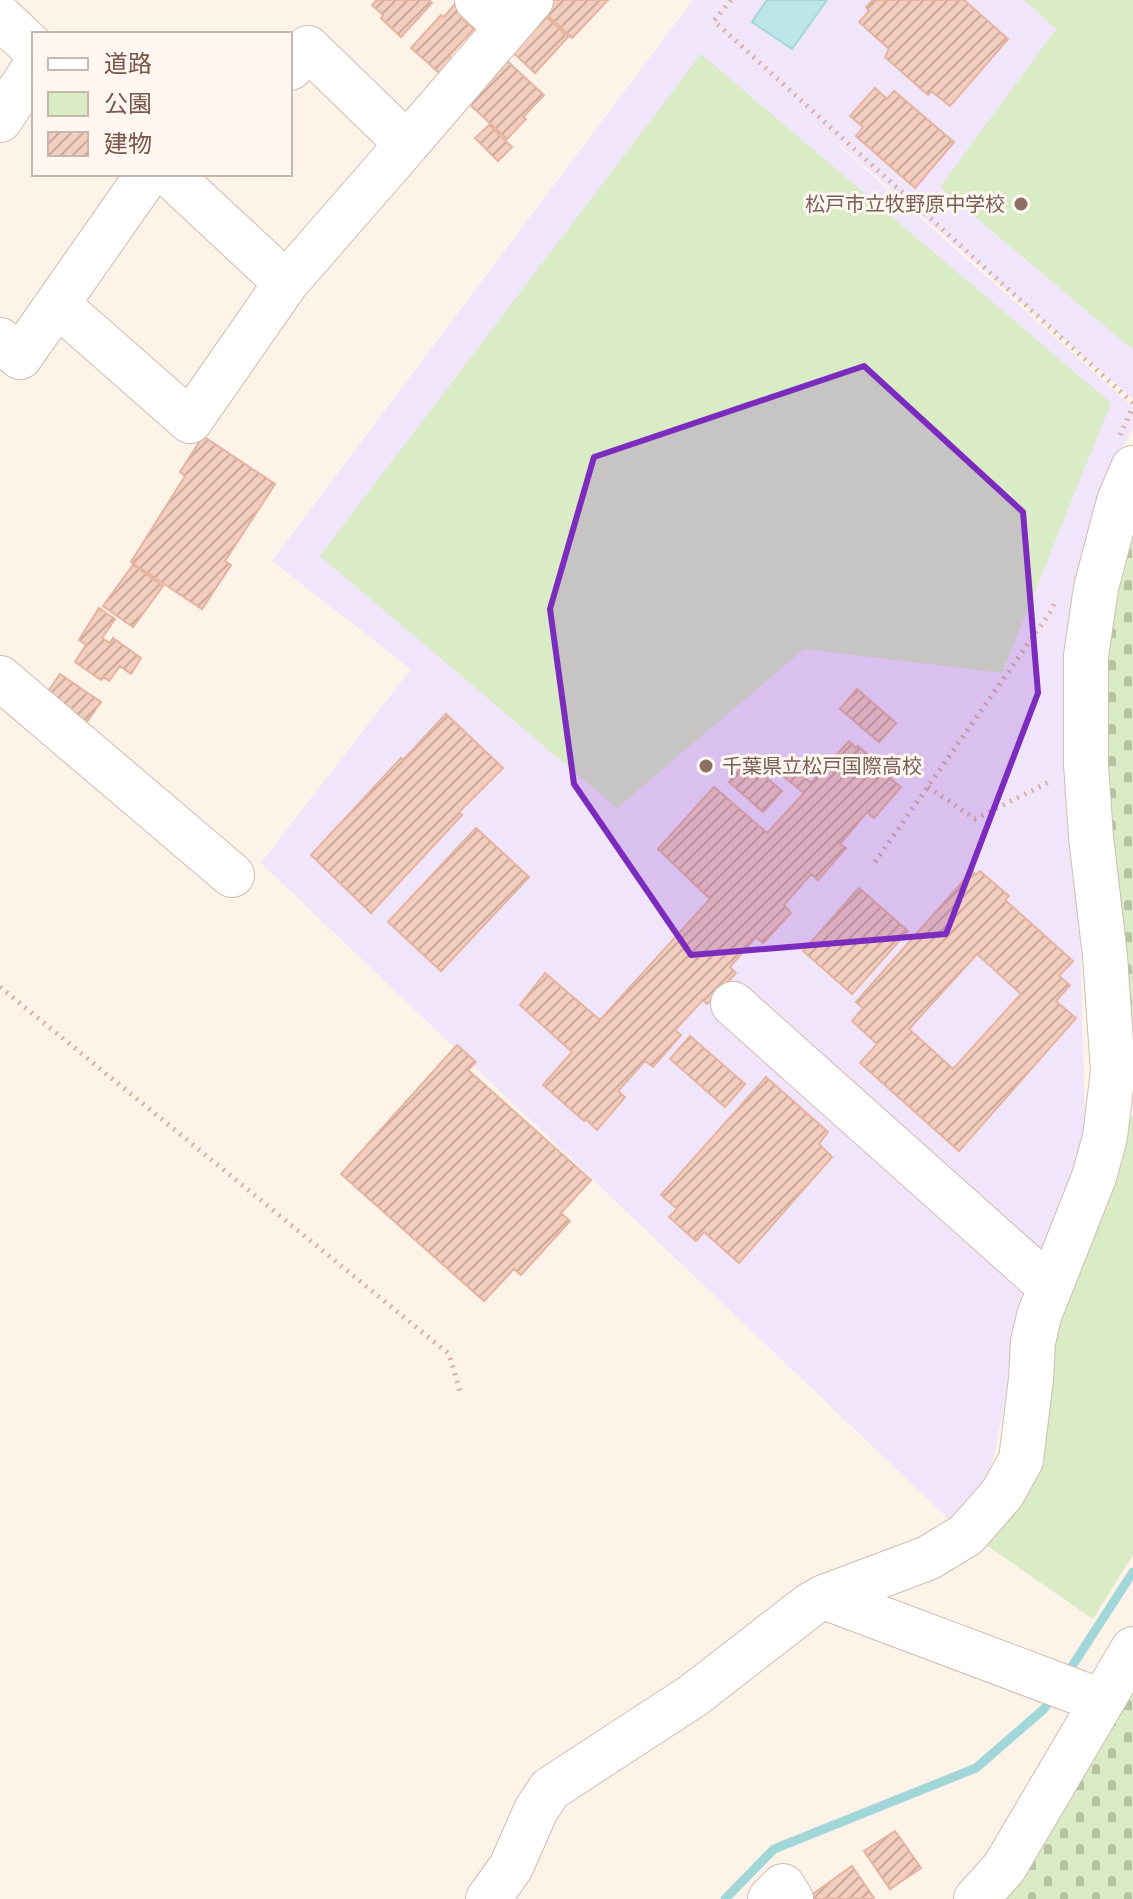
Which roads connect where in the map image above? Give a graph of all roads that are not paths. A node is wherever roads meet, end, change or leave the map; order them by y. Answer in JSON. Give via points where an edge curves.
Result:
{"nodes":[{"id":1,"x":505,"y":9,"type":"edge"},
{"id":2,"x":292,"y":66,"type":"edge"},
{"id":3,"x":32,"y":71,"type":"edge"},
{"id":4,"x":0,"y":120,"type":"edge"},
{"id":5,"x":407,"y":144,"type":"junction"},
{"id":6,"x":173,"y":177,"type":"edge"},
{"id":7,"x":286,"y":283,"type":"junction"},
{"id":8,"x":57,"y":304,"type":"junction"},
{"id":9,"x":0,"y":340,"type":"edge"},
{"id":10,"x":1124,"y":457,"type":"edge"},
{"id":11,"x":0,"y":678,"type":"edge"},
{"id":12,"x":232,"y":875,"type":"dead end"},
{"id":13,"x":733,"y":1004,"type":"dead end"},
{"id":14,"x":1050,"y":1287,"type":"junction"},
{"id":15,"x":824,"y":1597,"type":"junction"},
{"id":16,"x":1133,"y":1649,"type":"edge"},
{"id":17,"x":1101,"y":1701,"type":"junction"},
{"id":18,"x":488,"y":1899,"type":"edge"},
{"id":19,"x":770,"y":1899,"type":"edge"},
{"id":20,"x":791,"y":1899,"type":"edge"},
{"id":21,"x":976,"y":1899,"type":"edge"}],
"edges":[{"from":1,"to":5,"type":"street"},
{"from":2,"to":5,"type":"street","via":[[308,48]]},
{"from":3,"to":4,"type":"street"},
{"from":5,"to":7,"type":"street"},
{"from":6,"to":7,"type":"street"},
{"from":6,"to":8,"type":"street"},
{"from":7,"to":8,"type":"street","via":[[190,421]]},
{"from":8,"to":9,"type":"street","via":[[20,357]]},
{"from":10,"to":14,"type":"street","via":[[1086,656],[1086,764],[1113,1071],[1094,1177]]},
{"from":11,"to":12,"type":"street"},
{"from":13,"to":14,"type":"street"},
{"from":14,"to":15,"type":"street","via":[[1033,1342],[1021,1460],[1002,1494],[966,1535],[928,1558]]},
{"from":15,"to":17,"type":"street"},
{"from":15,"to":18,"type":"street","via":[[694,1695],[550,1789],[511,1867]]},
{"from":16,"to":17,"type":"street"},
{"from":17,"to":21,"type":"street","via":[[1004,1868]]},
{"from":19,"to":20,"type":"street","via":[[783,1886]]}]}
